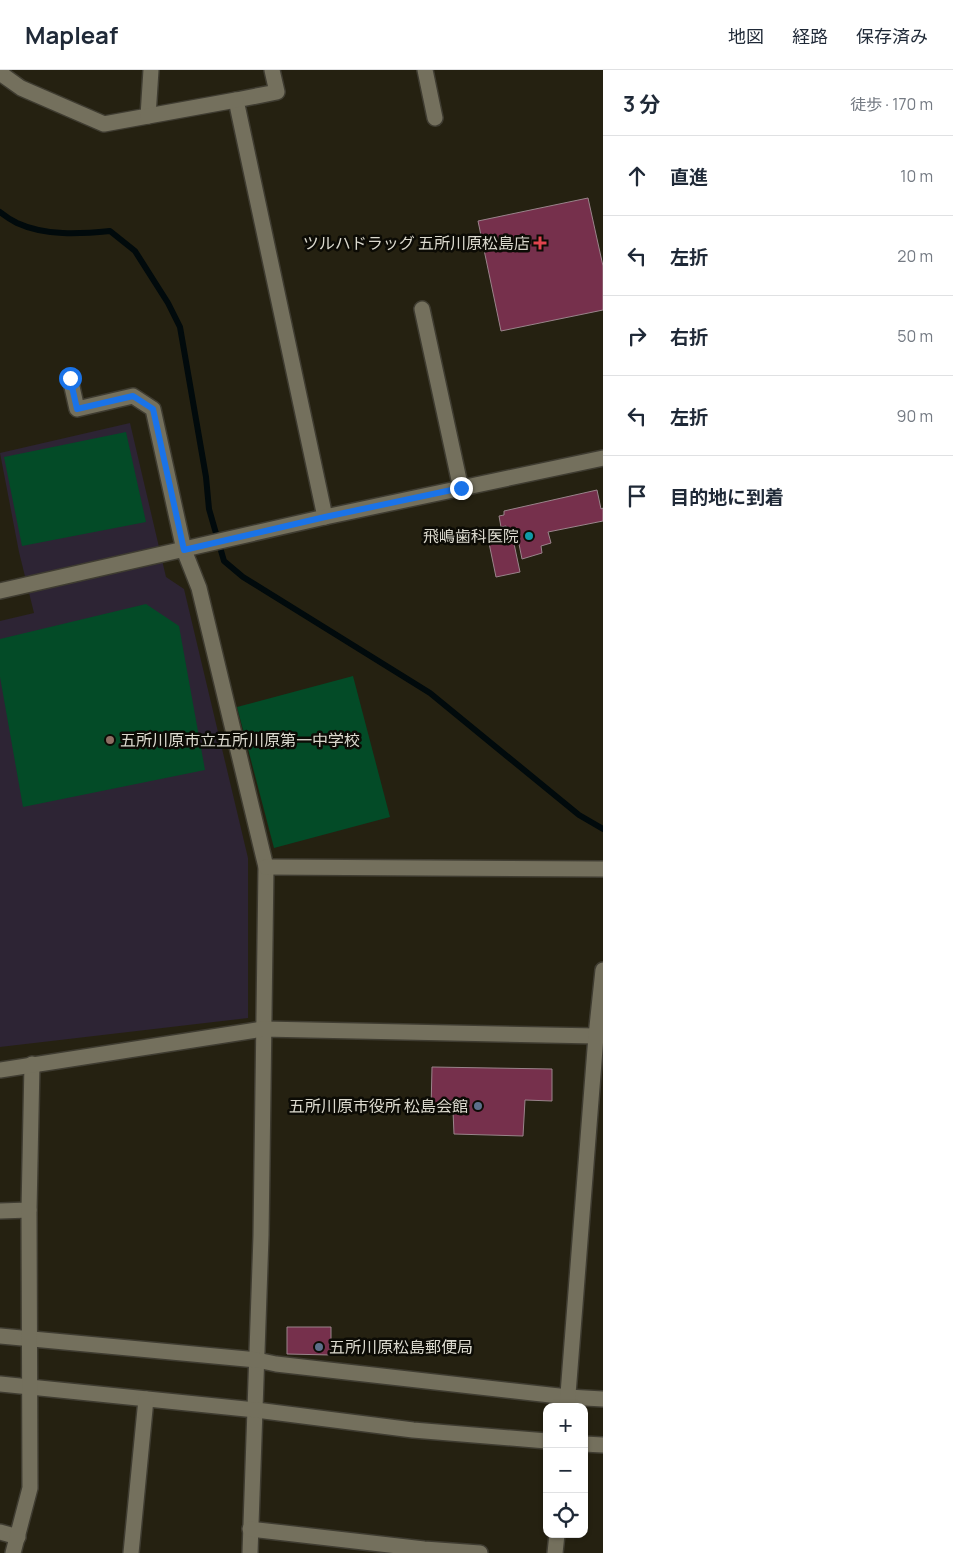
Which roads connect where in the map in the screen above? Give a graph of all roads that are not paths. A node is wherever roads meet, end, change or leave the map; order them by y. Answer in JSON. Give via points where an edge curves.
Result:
{"nodes":[{"id":1,"x":151,"y":70,"type":"edge"},
{"id":2,"x":272,"y":70,"type":"edge"},
{"id":3,"x":425,"y":70,"type":"edge"},
{"id":4,"x":0,"y":73,"type":"edge"},
{"id":5,"x":236,"y":100,"type":"junction"},
{"id":6,"x":148,"y":116,"type":"junction"},
{"id":7,"x":435,"y":118,"type":"dead end"},
{"id":8,"x":422,"y":309,"type":"dead end"},
{"id":9,"x":70,"y":378,"type":"dead end"},
{"id":10,"x":603,"y":458,"type":"edge"},
{"id":11,"x":461,"y":488,"type":"junction"},
{"id":12,"x":325,"y":517,"type":"junction"},
{"id":13,"x":191,"y":548,"type":"junction"},
{"id":14,"x":0,"y":591,"type":"edge"},
{"id":15,"x":266,"y":867,"type":"junction"},
{"id":16,"x":603,"y":870,"type":"edge"},
{"id":17,"x":603,"y":970,"type":"edge"},
{"id":18,"x":263,"y":1029,"type":"junction"},
{"id":19,"x":596,"y":1036,"type":"junction"},
{"id":20,"x":32,"y":1064,"type":"junction"},
{"id":21,"x":0,"y":1070,"type":"edge"},
{"id":22,"x":30,"y":1210,"type":"junction"},
{"id":23,"x":0,"y":1211,"type":"edge"},
{"id":24,"x":0,"y":1336,"type":"edge"},
{"id":25,"x":29,"y":1339,"type":"junction"},
{"id":26,"x":257,"y":1360,"type":"junction"},
{"id":27,"x":0,"y":1384,"type":"edge"},
{"id":28,"x":29,"y":1387,"type":"junction"},
{"id":29,"x":146,"y":1399,"type":"junction"},
{"id":30,"x":603,"y":1399,"type":"edge"},
{"id":31,"x":567,"y":1402,"type":"edge"},
{"id":32,"x":256,"y":1410,"type":"junction"},
{"id":33,"x":543,"y":1440,"type":"edge"},
{"id":34,"x":588,"y":1444,"type":"edge"},
{"id":35,"x":603,"y":1445,"type":"edge"},
{"id":36,"x":250,"y":1529,"type":"junction"},
{"id":37,"x":0,"y":1532,"type":"edge"},
{"id":38,"x":18,"y":1537,"type":"junction"},
{"id":39,"x":557,"y":1538,"type":"edge"},
{"id":40,"x":424,"y":1551,"type":"edge"},
{"id":41,"x":14,"y":1553,"type":"edge"},
{"id":42,"x":131,"y":1553,"type":"edge"},
{"id":43,"x":250,"y":1553,"type":"edge"},
{"id":44,"x":480,"y":1553,"type":"edge"},
{"id":45,"x":555,"y":1553,"type":"edge"}],
"edges":[{"from":1,"to":6,"type":"street"},
{"from":2,"to":5,"type":"street","via":[[277,92]]},
{"from":3,"to":7,"type":"street"},
{"from":4,"to":6,"type":"street","via":[[21,88],[104,124]]},
{"from":5,"to":6,"type":"street"},
{"from":5,"to":12,"type":"street"},
{"from":8,"to":11,"type":"street"},
{"from":9,"to":13,"type":"street","via":[[77,409],[133,396],[153,409]]},
{"from":10,"to":11,"type":"street"},
{"from":11,"to":12,"type":"street"},
{"from":12,"to":13,"type":"street"},
{"from":13,"to":14,"type":"street"},
{"from":13,"to":15,"type":"street"},
{"from":15,"to":16,"type":"street"},
{"from":15,"to":18,"type":"street"},
{"from":17,"to":19,"type":"street"},
{"from":18,"to":19,"type":"street"},
{"from":18,"to":20,"type":"street"},
{"from":18,"to":26,"type":"street"},
{"from":19,"to":31,"type":"street"},
{"from":20,"to":21,"type":"street"},
{"from":20,"to":22,"type":"street"},
{"from":22,"to":23,"type":"street"},
{"from":22,"to":25,"type":"street"},
{"from":24,"to":25,"type":"street"},
{"from":25,"to":26,"type":"street"},
{"from":25,"to":28,"type":"street"},
{"from":26,"to":31,"type":"street"},
{"from":26,"to":32,"type":"street"},
{"from":27,"to":28,"type":"street"},
{"from":28,"to":29,"type":"street"},
{"from":28,"to":38,"type":"street","via":[[30,1488]]},
{"from":29,"to":32,"type":"street"},
{"from":29,"to":42,"type":"street"},
{"from":30,"to":31,"type":"street"},
{"from":32,"to":33,"type":"street","via":[[413,1430]]},
{"from":32,"to":36,"type":"street"},
{"from":34,"to":35,"type":"street"},
{"from":36,"to":40,"type":"street"},
{"from":36,"to":43,"type":"street"},
{"from":37,"to":38,"type":"street"},
{"from":38,"to":41,"type":"street"},
{"from":39,"to":45,"type":"street"},
{"from":40,"to":44,"type":"street"}]}
